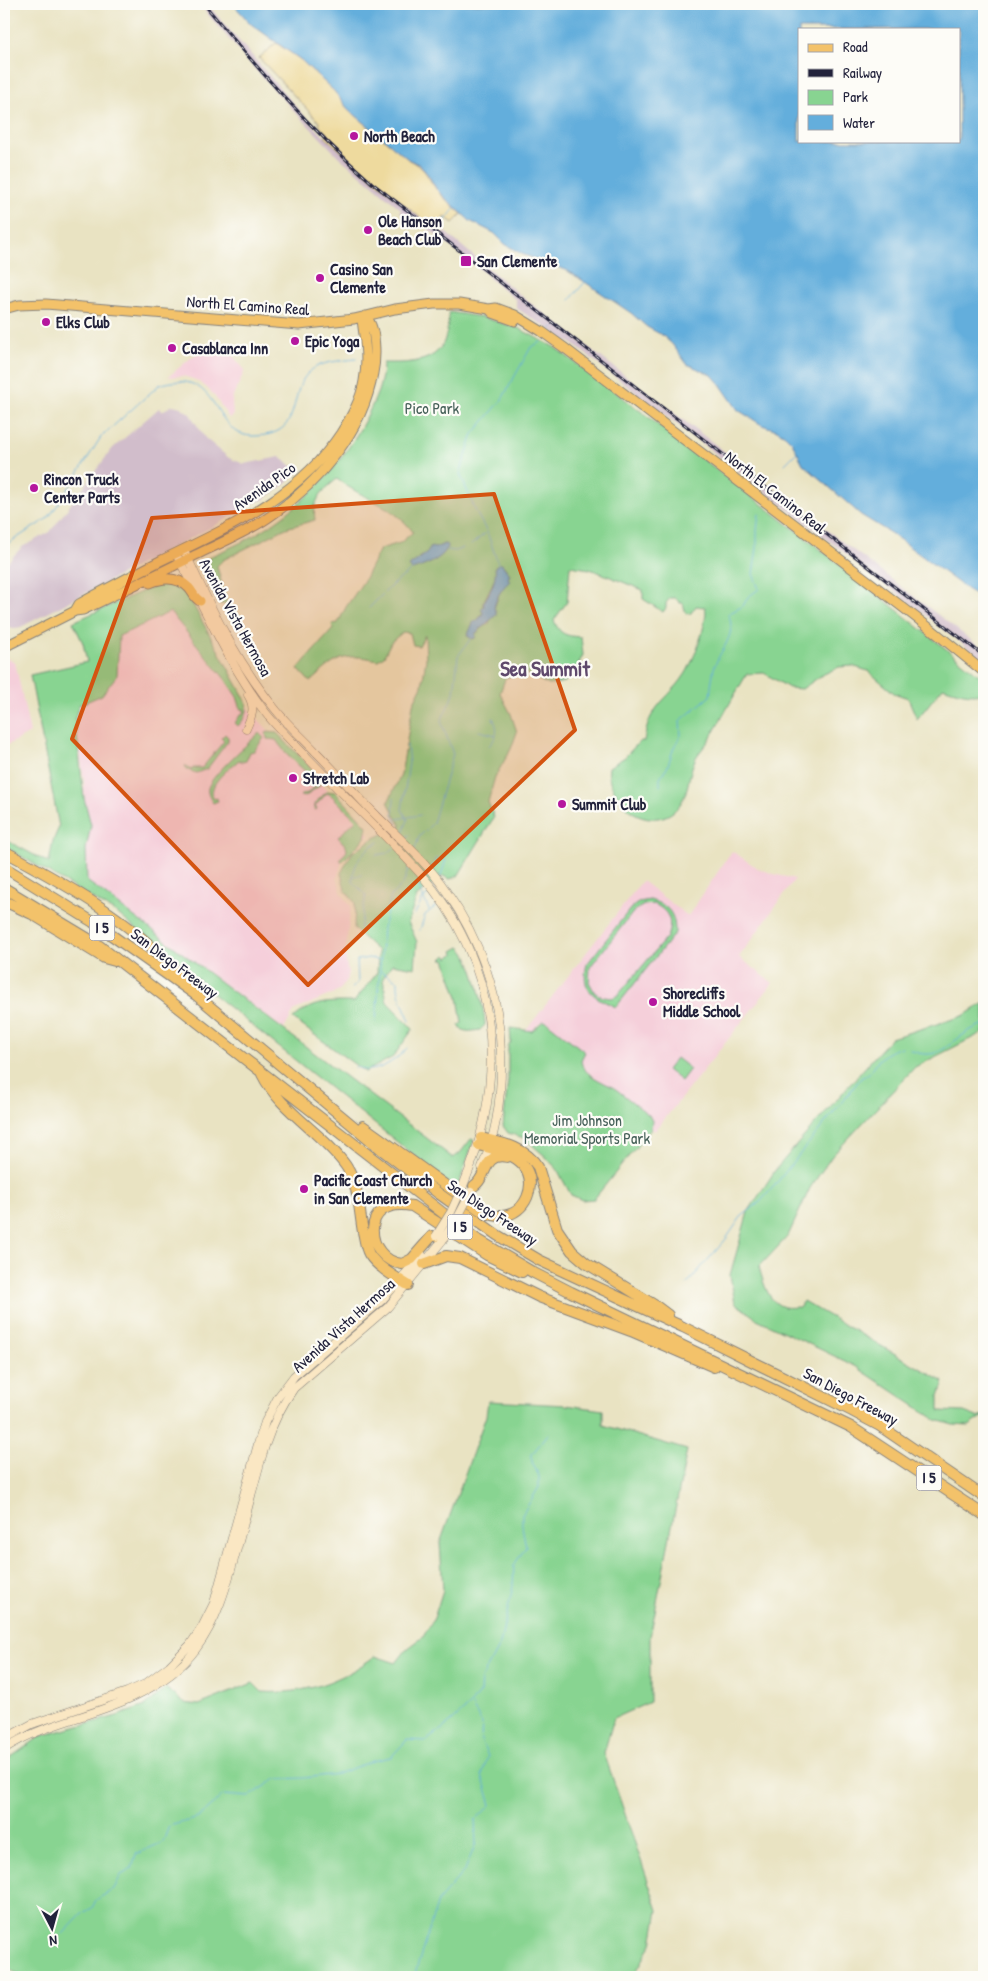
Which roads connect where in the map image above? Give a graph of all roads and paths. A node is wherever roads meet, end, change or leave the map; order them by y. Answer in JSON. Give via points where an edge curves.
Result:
{"nodes":[{"id":1,"x":4,"y":309,"type":"edge"},
{"id":2,"x":365,"y":316,"type":"junction"},
{"id":3,"x":180,"y":552,"type":"junction"},
{"id":4,"x":184,"y":561,"type":"junction"},
{"id":5,"x":119,"y":592,"type":"junction"},
{"id":6,"x":200,"y":601,"type":"junction"},
{"id":7,"x":75,"y":611,"type":"junction"},
{"id":8,"x":7,"y":646,"type":"edge"},
{"id":9,"x":233,"y":664,"type":"junction"},
{"id":10,"x":984,"y":672,"type":"edge"},
{"id":11,"x":246,"y":729,"type":"dead end"},
{"id":12,"x":4,"y":851,"type":"edge"},
{"id":13,"x":4,"y":867,"type":"edge"},
{"id":14,"x":4,"y":888,"type":"edge"},
{"id":15,"x":4,"y":901,"type":"edge"},
{"id":16,"x":119,"y":961,"type":"junction"},
{"id":17,"x":196,"y":995,"type":"junction"},
{"id":18,"x":261,"y":1070,"type":"junction"},
{"id":19,"x":325,"y":1102,"type":"junction"},
{"id":20,"x":480,"y":1141,"type":"junction"},
{"id":21,"x":491,"y":1144,"type":"junction"},
{"id":22,"x":513,"y":1157,"type":"junction"},
{"id":23,"x":469,"y":1188,"type":"junction"},
{"id":24,"x":439,"y":1238,"type":"junction"},
{"id":25,"x":424,"y":1264,"type":"junction"},
{"id":26,"x":404,"y":1282,"type":"junction"},
{"id":27,"x":571,"y":1292,"type":"junction"},
{"id":28,"x":683,"y":1327,"type":"junction"},
{"id":29,"x":795,"y":1400,"type":"junction"},
{"id":30,"x":984,"y":1496,"type":"edge"},
{"id":31,"x":984,"y":1515,"type":"edge"},
{"id":32,"x":4,"y":1739,"type":"edge"},
{"id":33,"x":4,"y":1749,"type":"edge"}],
"edges":[{"from":1,"to":2,"type":"main road","name":"North El Camino Real","via":[[46,304],[298,325]]},
{"from":2,"to":3,"type":"main road","name":"Avenida Pico","via":[[362,320],[366,362],[362,387],[348,422],[324,456],[300,481],[269,504]]},
{"from":2,"to":4,"type":"main road","name":"Avenida Pico","via":[[371,324],[375,353],[371,385],[358,418],[336,453],[303,491],[269,518]]},
{"from":2,"to":10,"type":"main road","name":"North El Camino Real","via":[[394,309],[443,304],[496,308],[515,315],[549,337]]},
{"from":3,"to":4,"type":"main road","name":"Avenida Vista Hermosa"},
{"from":3,"to":7,"type":"main road","name":"Avenida Pico","via":[[79,604]]},
{"from":4,"to":5,"type":"main road","name":"Avenida Pico"},
{"from":4,"to":6,"type":"main road","name":"Avenida Vista Hermosa"},
{"from":4,"to":21,"type":"main road","name":"Avenida Vista Hermosa","via":[[235,649],[276,711],[445,889],[463,918],[489,975],[501,1045],[499,1112]]},
{"from":5,"to":6,"type":"main road","via":[[128,593],[168,579],[182,582]]},
{"from":5,"to":7,"type":"main road","name":"Avenida Pico"},
{"from":6,"to":9,"type":"main road","name":"Avenida Vista Hermosa"},
{"from":7,"to":8,"type":"main road","name":"Avenida Pico"},
{"from":9,"to":11,"type":"main road","via":[[253,703],[254,710]]},
{"from":9,"to":20,"type":"main road","name":"Avenida Vista Hermosa","via":[[274,723],[419,872],[453,918],[472,956],[489,1024],[492,1067]]},
{"from":12,"to":17,"type":"highway","via":[[74,889],[116,917],[178,972]]},
{"from":13,"to":17,"type":"highway","name":"San Diego Freeway","number":"I 5","via":[[93,922]]},
{"from":14,"to":16,"type":"highway","name":"San Diego Freeway","number":"I 5","via":[[98,944]]},
{"from":15,"to":16,"type":"highway","via":[[50,924],[104,958]]},
{"from":16,"to":18,"type":"highway","name":"San Diego Freeway","number":"I 5"},
{"from":17,"to":19,"type":"highway","name":"San Diego Freeway","number":"I 5"},
{"from":18,"to":26,"type":"highway","via":[[269,1089],[335,1151],[347,1168],[355,1182],[365,1244],[370,1254]]},
{"from":18,"to":27,"type":"highway","name":"San Diego Freeway","number":"I 5","via":[[475,1238]]},
{"from":19,"to":22,"type":"highway","via":[[368,1129],[451,1191],[494,1215],[514,1212],[525,1202],[530,1191],[524,1165]]},
{"from":19,"to":28,"type":"highway","name":"San Diego Freeway","number":"I 5","via":[[496,1235],[539,1260]]},
{"from":20,"to":21,"type":"highway"},
{"from":20,"to":23,"type":"main road","name":"Avenida Vista Hermosa"},
{"from":21,"to":22,"type":"highway"},
{"from":21,"to":23,"type":"main road","name":"Avenida Vista Hermosa"},
{"from":21,"to":28,"type":"highway","via":[[512,1146],[532,1159],[538,1167],[557,1229],[572,1251]]},
{"from":22,"to":23,"type":"highway","via":[[493,1158],[479,1182]]},
{"from":23,"to":24,"type":"main road","name":"Avenida Vista Hermosa","bridge":true,"via":[[451,1212]]},
{"from":24,"to":25,"type":"main road","name":"Avenida Vista Hermosa"},
{"from":24,"to":26,"type":"main road","name":"Avenida Vista Hermosa"},
{"from":24,"to":27,"type":"highway","via":[[432,1236],[412,1259],[402,1264],[392,1261],[382,1252],[375,1244],[372,1230],[376,1218],[387,1207],[412,1206],[494,1259]]},
{"from":25,"to":26,"type":"main road","name":"Avenida Vista Hermosa"},
{"from":25,"to":29,"type":"highway","via":[[446,1256],[460,1258],[540,1297],[631,1331]]},
{"from":26,"to":32,"type":"main road","name":"Avenida Vista Hermosa","via":[[294,1376],[278,1397],[258,1444],[214,1603],[190,1645],[144,1684],[32,1724]]},
{"from":26,"to":33,"type":"main road","name":"Avenida Vista Hermosa","via":[[388,1307],[294,1388],[272,1424],[221,1603],[209,1631],[195,1651],[174,1672],[132,1698],[36,1731]]},
{"from":27,"to":29,"type":"highway","name":"San Diego Freeway","number":"I 5"},
{"from":28,"to":30,"type":"highway","name":"San Diego Freeway","number":"I 5","via":[[880,1426]]},
{"from":29,"to":31,"type":"highway","name":"San Diego Freeway","number":"I 5","via":[[865,1435]]}]}
